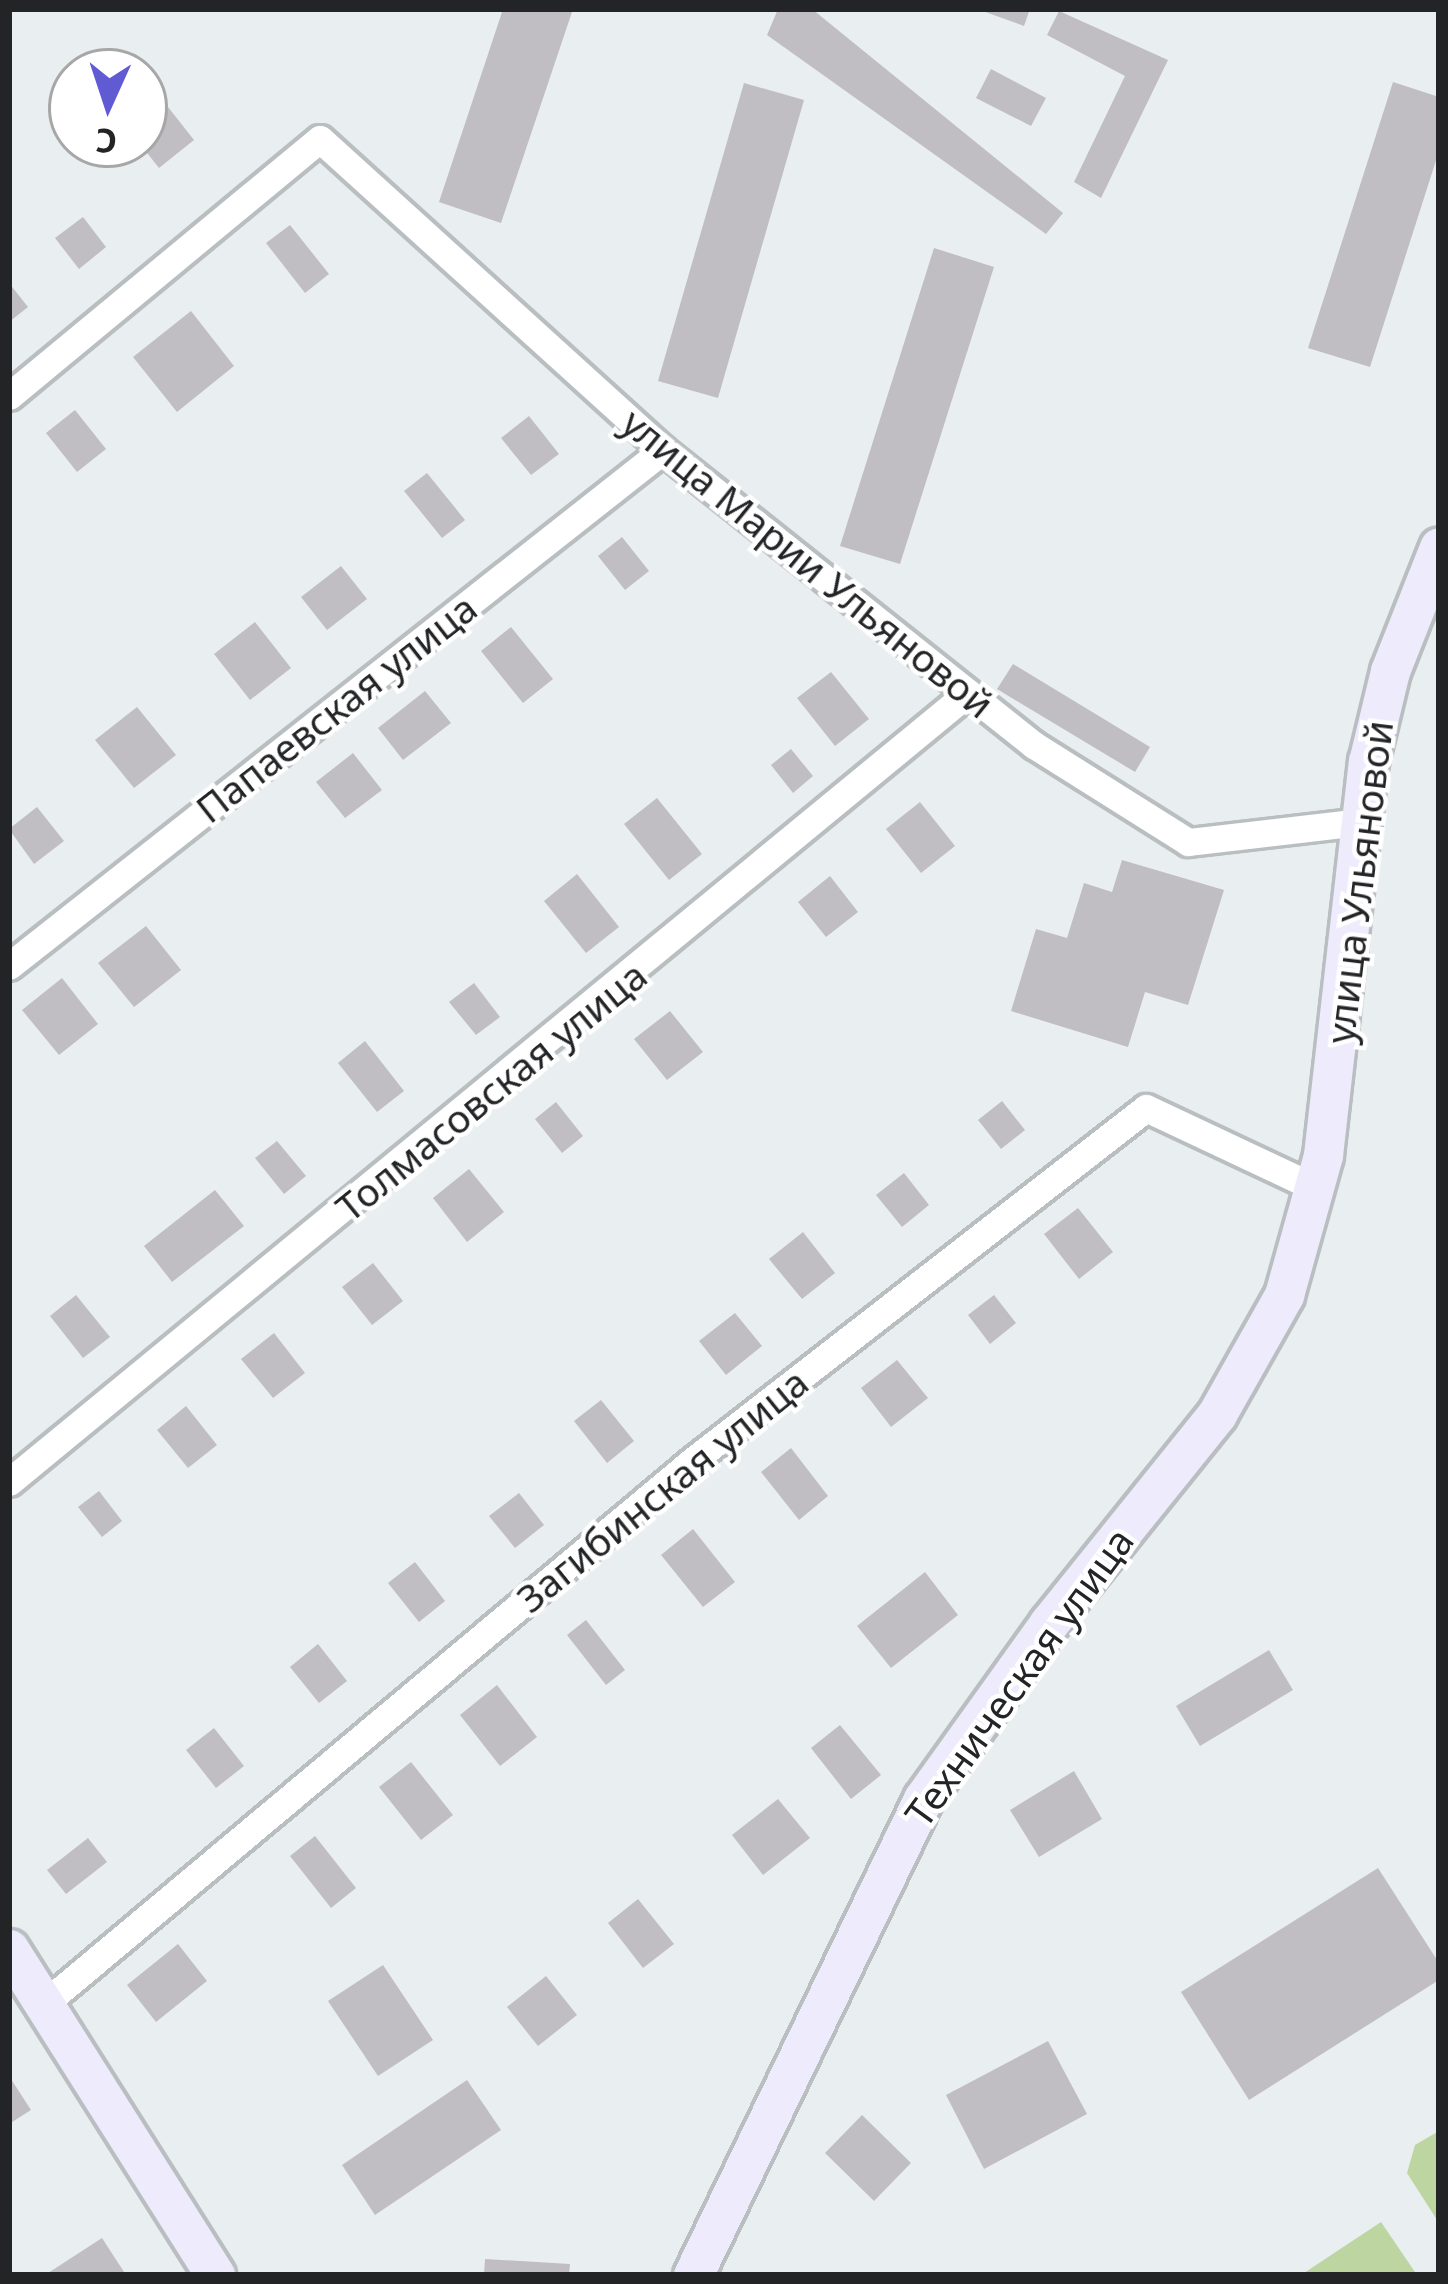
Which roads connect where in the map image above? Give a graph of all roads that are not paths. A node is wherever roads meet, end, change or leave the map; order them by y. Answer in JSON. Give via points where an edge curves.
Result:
{"nodes":[{"id":1,"x":9,"y":396,"type":"edge"},
{"id":2,"x":663,"y":450,"type":"junction"},
{"id":3,"x":1439,"y":547,"type":"edge"},
{"id":4,"x":968,"y":693,"type":"junction"},
{"id":5,"x":1361,"y":823,"type":"junction"},
{"id":6,"x":9,"y":966,"type":"edge"},
{"id":7,"x":1319,"y":1171,"type":"junction"},
{"id":8,"x":9,"y":1482,"type":"edge"},
{"id":9,"x":9,"y":1949,"type":"edge"},
{"id":10,"x":44,"y":2004,"type":"junction"},
{"id":11,"x":215,"y":2275,"type":"edge"},
{"id":12,"x":693,"y":2275,"type":"edge"}],
"edges":[{"from":1,"to":2,"type":"street","name":"улица Марии Ульяновой","via":[[320,140]]},
{"from":2,"to":4,"type":"street","name":"улица Марии Ульяновой"},
{"from":2,"to":6,"type":"street","name":"Папаевская улица"},
{"from":3,"to":5,"type":"street","name":"улица Ульяновой","via":[[1390,671]]},
{"from":4,"to":5,"type":"street","name":"улица Марии Ульяновой","via":[[1188,842]]},
{"from":4,"to":8,"type":"street","name":"Толмасовская улица"},
{"from":5,"to":7,"type":"street","name":"улица Ульяновой"},
{"from":7,"to":10,"type":"street","name":"Загибинская улица","via":[[1146,1108],[691,1462]]},
{"from":7,"to":12,"type":"street","name":"Техническая улица","via":[[1284,1295],[1217,1414],[1049,1623],[922,1799]]},
{"from":9,"to":10,"type":"street"},
{"from":10,"to":11,"type":"street"}]}
